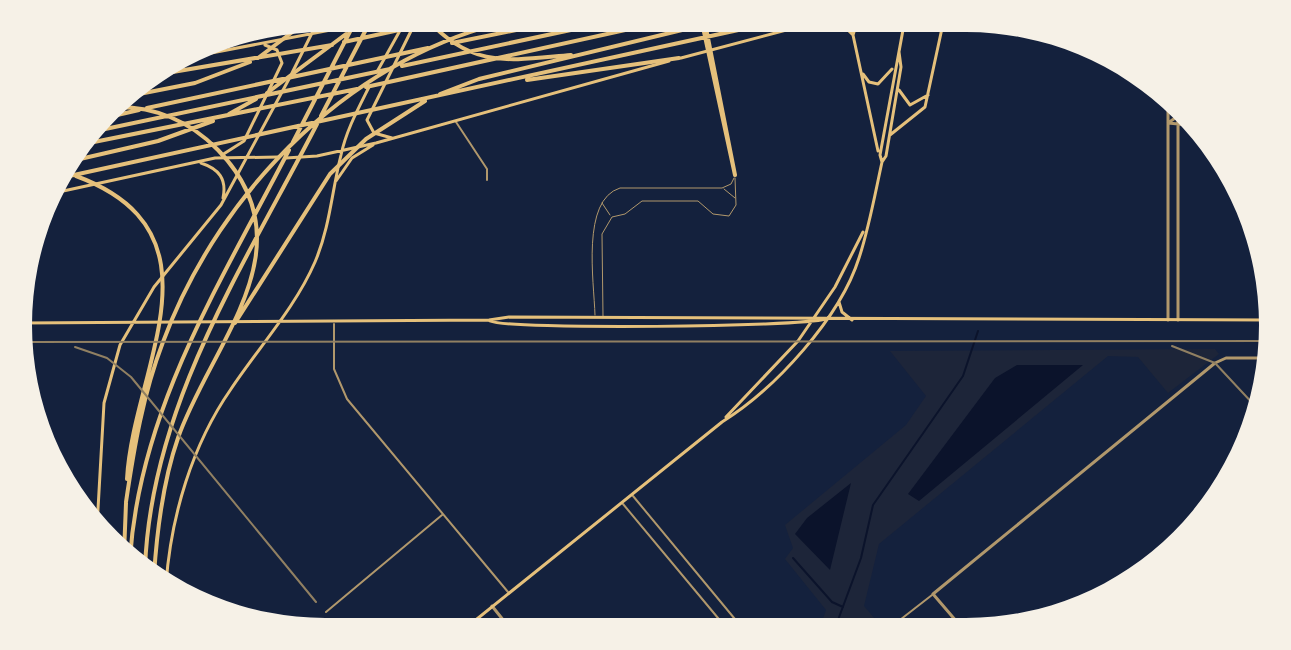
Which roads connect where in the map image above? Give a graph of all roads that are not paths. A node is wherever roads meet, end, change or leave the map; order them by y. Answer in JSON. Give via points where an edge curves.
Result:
{"nodes":[{"id":1,"x":325,"y":32,"type":"edge"},
{"id":2,"x":344,"y":32,"type":"edge"},
{"id":3,"x":353,"y":32,"type":"edge"},
{"id":4,"x":365,"y":32,"type":"edge"},
{"id":5,"x":392,"y":32,"type":"edge"},
{"id":6,"x":399,"y":32,"type":"edge"},
{"id":7,"x":411,"y":32,"type":"edge"},
{"id":8,"x":442,"y":32,"type":"edge"},
{"id":9,"x":479,"y":32,"type":"edge"},
{"id":10,"x":505,"y":32,"type":"edge"},
{"id":11,"x":562,"y":32,"type":"edge"},
{"id":12,"x":617,"y":32,"type":"edge"},
{"id":13,"x":677,"y":32,"type":"edge"},
{"id":14,"x":705,"y":32,"type":"edge"},
{"id":15,"x":730,"y":32,"type":"edge"},
{"id":16,"x":780,"y":32,"type":"edge"},
{"id":17,"x":850,"y":32,"type":"edge"},
{"id":18,"x":854,"y":32,"type":"edge"},
{"id":19,"x":903,"y":32,"type":"edge"},
{"id":20,"x":941,"y":32,"type":"edge"},
{"id":21,"x":290,"y":35,"type":"edge"},
{"id":22,"x":311,"y":35,"type":"junction"},
{"id":23,"x":853,"y":35,"type":"junction"},
{"id":24,"x":265,"y":45,"type":"junction"},
{"id":25,"x":220,"y":52,"type":"edge"},
{"id":26,"x":899,"y":52,"type":"junction"},
{"id":27,"x":586,"y":54,"type":"junction"},
{"id":28,"x":679,"y":58,"type":"junction"},
{"id":29,"x":894,"y":66,"type":"junction"},
{"id":30,"x":177,"y":72,"type":"edge"},
{"id":31,"x":861,"y":72,"type":"junction"},
{"id":32,"x":489,"y":86,"type":"junction"},
{"id":33,"x":897,"y":88,"type":"junction"},
{"id":34,"x":149,"y":91,"type":"edge"},
{"id":35,"x":928,"y":95,"type":"junction"},
{"id":36,"x":129,"y":108,"type":"edge"},
{"id":37,"x":1168,"y":113,"type":"edge"},
{"id":38,"x":122,"y":114,"type":"edge"},
{"id":39,"x":1174,"y":119,"type":"edge"},
{"id":40,"x":455,"y":121,"type":"junction"},
{"id":41,"x":1168,"y":123,"type":"junction"},
{"id":42,"x":1177,"y":123,"type":"edge"},
{"id":43,"x":1177,"y":126,"type":"junction"},
{"id":44,"x":1180,"y":126,"type":"edge"},
{"id":45,"x":108,"y":128,"type":"edge"},
{"id":46,"x":890,"y":135,"type":"junction"},
{"id":47,"x":394,"y":138,"type":"junction"},
{"id":48,"x":98,"y":141,"type":"edge"},
{"id":49,"x":376,"y":143,"type":"junction"},
{"id":50,"x":341,"y":151,"type":"junction"},
{"id":51,"x":880,"y":155,"type":"junction"},
{"id":52,"x":251,"y":156,"type":"junction"},
{"id":53,"x":84,"y":158,"type":"edge"},
{"id":54,"x":215,"y":158,"type":"junction"},
{"id":55,"x":198,"y":161,"type":"junction"},
{"id":56,"x":882,"y":162,"type":"junction"},
{"id":57,"x":74,"y":173,"type":"edge"},
{"id":58,"x":735,"y":175,"type":"junction"},
{"id":59,"x":71,"y":178,"type":"edge"},
{"id":60,"x":487,"y":180,"type":"dead end"},
{"id":61,"x":334,"y":184,"type":"junction"},
{"id":62,"x":722,"y":188,"type":"junction"},
{"id":63,"x":64,"y":191,"type":"edge"},
{"id":64,"x":601,"y":201,"type":"junction"},
{"id":65,"x":737,"y":201,"type":"junction"},
{"id":66,"x":221,"y":205,"type":"junction"},
{"id":67,"x":1168,"y":215,"type":"junction"},
{"id":68,"x":1179,"y":215,"type":"junction"},
{"id":69,"x":612,"y":217,"type":"junction"},
{"id":70,"x":865,"y":229,"type":"junction"},
{"id":71,"x":839,"y":298,"type":"junction"},
{"id":72,"x":595,"y":316,"type":"junction"},
{"id":73,"x":603,"y":316,"type":"junction"},
{"id":74,"x":816,"y":316,"type":"junction"},
{"id":75,"x":825,"y":319,"type":"junction"},
{"id":76,"x":334,"y":320,"type":"junction"},
{"id":77,"x":489,"y":320,"type":"junction"},
{"id":78,"x":852,"y":320,"type":"junction"},
{"id":79,"x":1168,"y":320,"type":"junction"},
{"id":80,"x":1178,"y":320,"type":"junction"},
{"id":81,"x":1259,"y":320,"type":"edge"},
{"id":82,"x":32,"y":323,"type":"edge"},
{"id":83,"x":235,"y":323,"type":"junction"},
{"id":84,"x":600,"y":324,"type":"junction"},
{"id":85,"x":811,"y":324,"type":"junction"},
{"id":86,"x":1257,"y":358,"type":"edge"},
{"id":87,"x":722,"y":422,"type":"junction"},
{"id":88,"x":633,"y":496,"type":"junction"},
{"id":89,"x":126,"y":502,"type":"junction"},
{"id":90,"x":623,"y":504,"type":"junction"},
{"id":91,"x":97,"y":508,"type":"edge"},
{"id":92,"x":443,"y":514,"type":"junction"},
{"id":93,"x":125,"y":538,"type":"edge"},
{"id":94,"x":132,"y":545,"type":"edge"},
{"id":95,"x":680,"y":551,"type":"junction"},
{"id":96,"x":146,"y":556,"type":"edge"},
{"id":97,"x":670,"y":560,"type":"junction"},
{"id":98,"x":155,"y":564,"type":"edge"},
{"id":99,"x":168,"y":572,"type":"edge"},
{"id":100,"x":509,"y":593,"type":"junction"},
{"id":101,"x":933,"y":594,"type":"junction"},
{"id":102,"x":723,"y":604,"type":"junction"},
{"id":103,"x":492,"y":606,"type":"junction"},
{"id":104,"x":326,"y":612,"type":"dead end"},
{"id":105,"x":713,"y":612,"type":"junction"},
{"id":106,"x":478,"y":618,"type":"edge"},
{"id":107,"x":502,"y":618,"type":"edge"},
{"id":108,"x":718,"y":618,"type":"edge"},
{"id":109,"x":734,"y":618,"type":"edge"},
{"id":110,"x":902,"y":618,"type":"edge"},
{"id":111,"x":954,"y":618,"type":"edge"}],
"edges":[{"from":1,"to":22,"type":"main road"},
{"from":2,"to":53,"type":"highway","via":[[302,70],[227,115],[158,141]]},
{"from":3,"to":94,"type":"highway","via":[[165,398],[144,464]]},
{"from":4,"to":96,"type":"highway","via":[[180,395],[155,481]]},
{"from":5,"to":30,"type":"highway"},
{"from":6,"to":50,"type":"main road"},
{"from":7,"to":47,"type":"main road","via":[[367,120],[374,133]]},
{"from":8,"to":27,"type":"highway","via":[[490,58],[524,62]]},
{"from":9,"to":89,"type":"highway","via":[[447,42],[364,86],[308,129],[250,189],[198,266],[163,341],[144,399]]},
{"from":10,"to":38,"type":"highway"},
{"from":11,"to":45,"type":"highway"},
{"from":12,"to":48,"type":"highway"},
{"from":13,"to":27,"type":"highway"},
{"from":14,"to":58,"type":"highway"},
{"from":15,"to":32,"type":"highway"},
{"from":16,"to":28,"type":"main road"},
{"from":17,"to":23,"type":"main road"},
{"from":18,"to":23,"type":"main road"},
{"from":19,"to":26,"type":"main road"},
{"from":20,"to":35,"type":"main road"},
{"from":21,"to":34,"type":"highway","via":[[223,75]]},
{"from":22,"to":24,"type":"main road"},
{"from":22,"to":52,"type":"main road"},
{"from":23,"to":31,"type":"main road"},
{"from":24,"to":25,"type":"main road"},
{"from":24,"to":54,"type":"main road","via":[[277,50],[282,63],[244,141]]},
{"from":26,"to":29,"type":"main road"},
{"from":26,"to":33,"type":"main road"},
{"from":27,"to":83,"type":"highway","via":[[455,87],[399,115],[366,139],[311,198]]},
{"from":28,"to":32,"type":"highway"},
{"from":28,"to":40,"type":"main road"},
{"from":29,"to":31,"type":"main road","via":[[878,84]]},
{"from":29,"to":51,"type":"main road"},
{"from":31,"to":51,"type":"main road"},
{"from":32,"to":57,"type":"highway"},
{"from":33,"to":35,"type":"main road","via":[[910,105]]},
{"from":33,"to":46,"type":"main road"},
{"from":35,"to":46,"type":"main road","via":[[922,111]]},
{"from":36,"to":83,"type":"highway","via":[[147,109],[188,126],[216,148],[238,177],[257,246],[252,281]]},
{"from":37,"to":41,"type":"street"},
{"from":39,"to":41,"type":"street"},
{"from":40,"to":47,"type":"main road"},
{"from":40,"to":60,"type":"street","via":[[487,169]]},
{"from":41,"to":43,"type":"street"},
{"from":41,"to":67,"type":"street"},
{"from":42,"to":43,"type":"street"},
{"from":43,"to":44,"type":"street"},
{"from":43,"to":68,"type":"street"},
{"from":46,"to":56,"type":"main road"},
{"from":47,"to":49,"type":"main road"},
{"from":49,"to":50,"type":"main road"},
{"from":49,"to":61,"type":"main road","via":[[352,158]]},
{"from":50,"to":52,"type":"main road"},
{"from":50,"to":61,"type":"main road"},
{"from":51,"to":56,"type":"main road"},
{"from":52,"to":54,"type":"main road"},
{"from":52,"to":66,"type":"main road"},
{"from":54,"to":55,"type":"main road"},
{"from":55,"to":63,"type":"main road"},
{"from":55,"to":66,"type":"main road","via":[[220,174],[225,186]]},
{"from":56,"to":70,"type":"main road"},
{"from":58,"to":62,"type":"lane"},
{"from":58,"to":65,"type":"lane"},
{"from":59,"to":89,"type":"highway","via":[[93,183],[125,204],[150,235],[163,272],[163,316],[138,403]]},
{"from":61,"to":99,"type":"main road","via":[[322,245],[295,298],[214,416],[190,470],[174,523]]},
{"from":62,"to":64,"type":"lane","via":[[620,188]]},
{"from":62,"to":65,"type":"lane"},
{"from":64,"to":69,"type":"lane"},
{"from":64,"to":72,"type":"lane","via":[[595,214]]},
{"from":65,"to":69,"type":"lane","via":[[725,217],[698,201],[642,201]]},
{"from":66,"to":91,"type":"main road","via":[[154,287],[120,345],[104,403]]},
{"from":67,"to":68,"type":"street"},
{"from":67,"to":79,"type":"street"},
{"from":68,"to":80,"type":"street"},
{"from":69,"to":73,"type":"lane","via":[[602,234]]},
{"from":70,"to":71,"type":"main road","via":[[859,259]]},
{"from":70,"to":74,"type":"main road"},
{"from":71,"to":75,"type":"main road"},
{"from":71,"to":78,"type":"main road","via":[[839,309]]},
{"from":72,"to":73,"type":"main road"},
{"from":72,"to":77,"type":"main road"},
{"from":72,"to":84,"type":"lane"},
{"from":73,"to":74,"type":"main road"},
{"from":74,"to":75,"type":"main road"},
{"from":74,"to":85,"type":"main road"},
{"from":75,"to":78,"type":"main road"},
{"from":75,"to":85,"type":"main road"},
{"from":75,"to":87,"type":"main road","via":[[781,374]]},
{"from":76,"to":77,"type":"main road"},
{"from":76,"to":82,"type":"main road"},
{"from":76,"to":92,"type":"street","via":[[334,369],[344,394]]},
{"from":77,"to":84,"type":"main road"},
{"from":78,"to":79,"type":"main road"},
{"from":79,"to":80,"type":"main road"},
{"from":80,"to":81,"type":"main road"},
{"from":83,"to":98,"type":"highway","via":[[193,402],[174,452]]},
{"from":84,"to":85,"type":"main road"},
{"from":85,"to":87,"type":"main road"},
{"from":86,"to":101,"type":"street","via":[[1215,363]]},
{"from":87,"to":88,"type":"main road"},
{"from":88,"to":90,"type":"main road"},
{"from":88,"to":95,"type":"street"},
{"from":89,"to":93,"type":"highway"},
{"from":90,"to":97,"type":"street"},
{"from":90,"to":100,"type":"main road"},
{"from":92,"to":100,"type":"street"},
{"from":92,"to":104,"type":"street"},
{"from":95,"to":97,"type":"street"},
{"from":95,"to":102,"type":"street"},
{"from":97,"to":105,"type":"street"},
{"from":100,"to":103,"type":"main road"},
{"from":101,"to":110,"type":"street"},
{"from":101,"to":111,"type":"street"},
{"from":102,"to":105,"type":"street"},
{"from":102,"to":109,"type":"street"},
{"from":103,"to":106,"type":"main road"},
{"from":103,"to":107,"type":"street"},
{"from":105,"to":108,"type":"street"}]}
